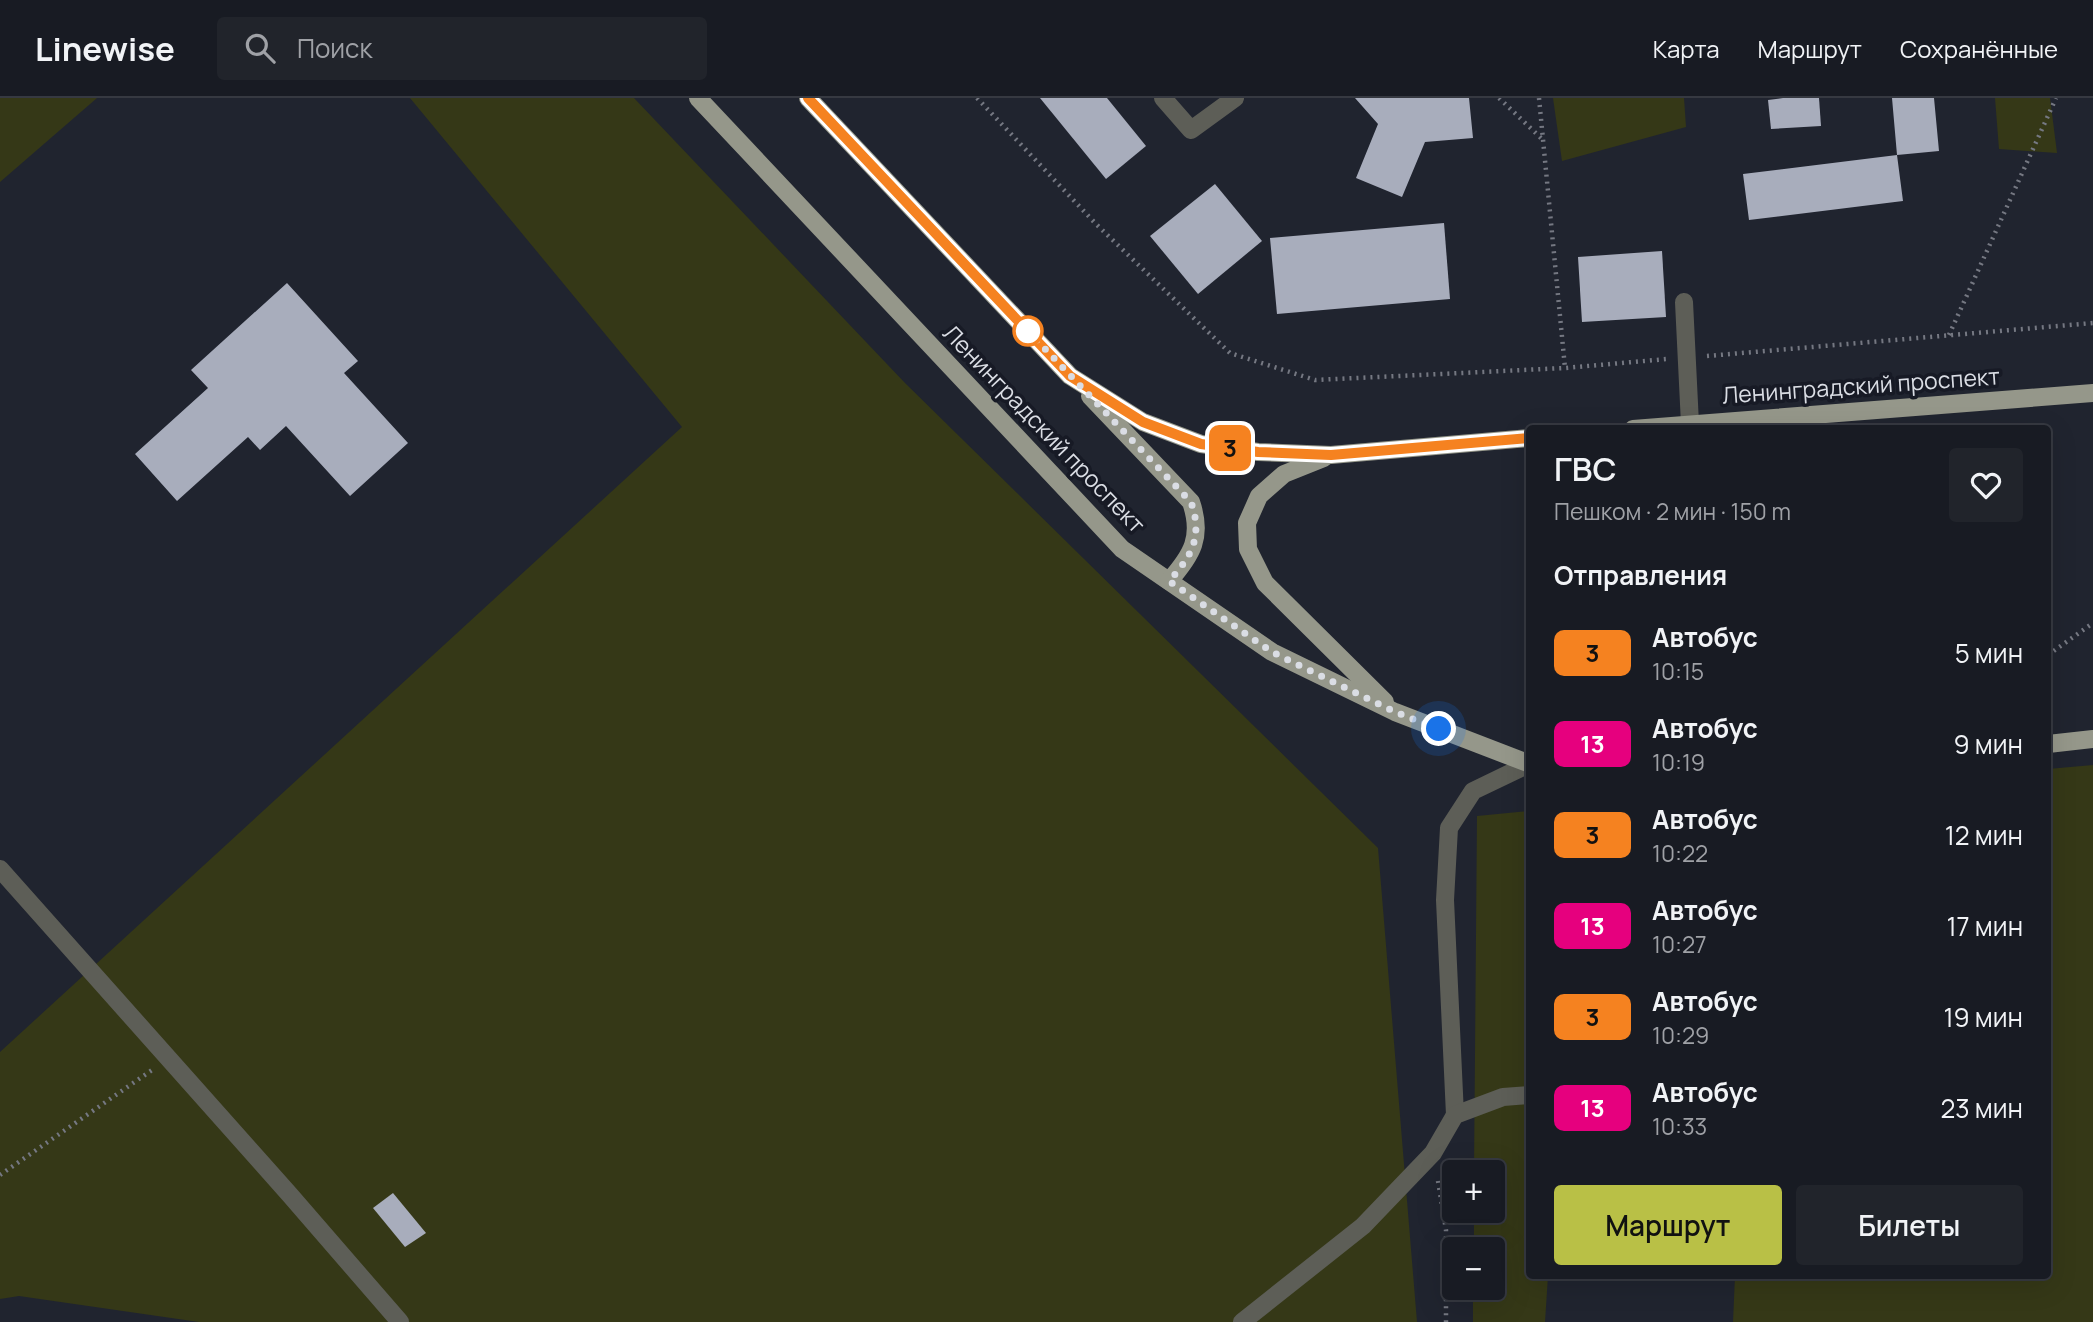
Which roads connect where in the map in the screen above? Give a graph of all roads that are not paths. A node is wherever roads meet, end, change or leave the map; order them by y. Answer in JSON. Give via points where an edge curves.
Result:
{"nodes":[{"id":1,"x":698,"y":98,"type":"edge"},
{"id":2,"x":808,"y":98,"type":"edge"},
{"id":3,"x":1163,"y":98,"type":"edge"},
{"id":4,"x":1235,"y":98,"type":"edge"},
{"id":5,"x":1684,"y":302,"type":"dead end"},
{"id":6,"x":1070,"y":376,"type":"junction"},
{"id":7,"x":2093,"y":393,"type":"edge"},
{"id":8,"x":1690,"y":424,"type":"junction"},
{"id":9,"x":1679,"y":425,"type":"edge"},
{"id":10,"x":1526,"y":438,"type":"edge"},
{"id":11,"x":1331,"y":455,"type":"junction"},
{"id":12,"x":1169,"y":581,"type":"junction"},
{"id":13,"x":1395,"y":712,"type":"junction"},
{"id":14,"x":2093,"y":740,"type":"edge"},
{"id":15,"x":2051,"y":744,"type":"edge"},
{"id":16,"x":1526,"y":763,"type":"edge"},
{"id":17,"x":1526,"y":765,"type":"edge"},
{"id":18,"x":0,"y":869,"type":"edge"},
{"id":19,"x":1526,"y":1095,"type":"edge"},
{"id":20,"x":1455,"y":1115,"type":"junction"},
{"id":21,"x":400,"y":1322,"type":"edge"},
{"id":22,"x":1242,"y":1322,"type":"edge"}],
"edges":[{"from":1,"to":12,"type":"main road","name":"Ленинградский проспект","via":[[1122,549]]},
{"from":2,"to":6,"type":"main road"},
{"from":3,"to":4,"type":"lane","via":[[1191,130]]},
{"from":5,"to":8,"type":"lane"},
{"from":6,"to":11,"type":"main road","via":[[1143,422],[1201,444]]},
{"from":6,"to":12,"type":"main road","via":[[1191,502],[1197,518],[1195,542]]},
{"from":7,"to":8,"type":"main road","name":"Ленинградский проспект"},
{"from":8,"to":9,"type":"main road","name":"Ленинградский проспект"},
{"from":10,"to":11,"type":"main road"},
{"from":11,"to":13,"type":"main road","via":[[1284,474],[1259,496],[1247,523],[1248,550],[1265,583]]},
{"from":12,"to":13,"type":"main road","name":"Ленинградский проспект","via":[[1272,652]]},
{"from":13,"to":16,"type":"main road","name":"Ленинградский проспект"},
{"from":14,"to":15,"type":"main road"},
{"from":17,"to":20,"type":"lane","via":[[1473,790],[1449,828],[1446,900]]},
{"from":18,"to":21,"type":"lane"},
{"from":19,"to":20,"type":"lane","via":[[1503,1097]]},
{"from":20,"to":22,"type":"lane","via":[[1433,1153],[1363,1226]]}]}
